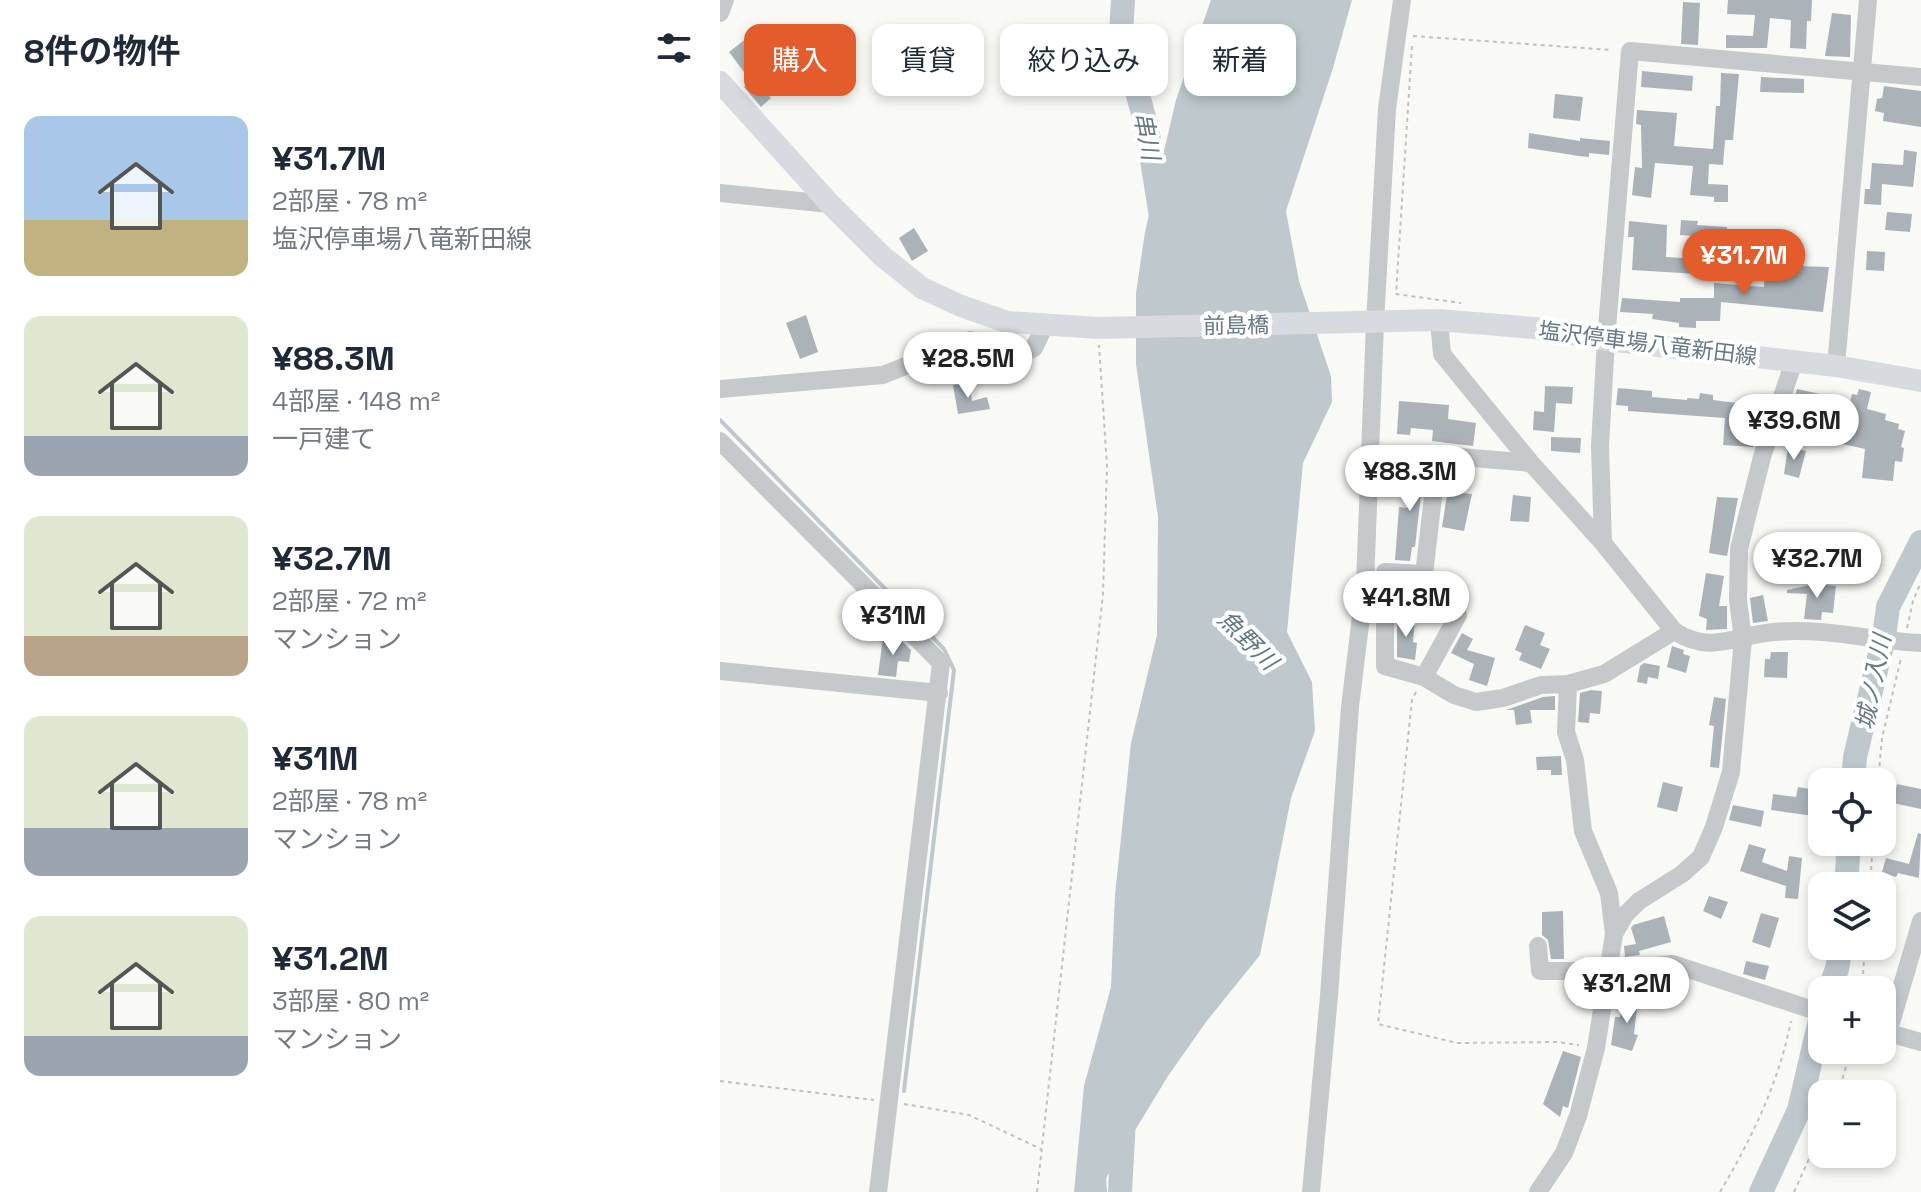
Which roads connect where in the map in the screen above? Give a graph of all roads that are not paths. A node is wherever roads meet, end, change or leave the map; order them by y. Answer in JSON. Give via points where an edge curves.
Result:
{"nodes":[{"id":1,"x":725,"y":0,"type":"edge"},
{"id":2,"x":1402,"y":0,"type":"edge"},
{"id":3,"x":1868,"y":0,"type":"edge"},
{"id":4,"x":720,"y":13,"type":"edge"},
{"id":5,"x":1860,"y":71,"type":"junction"},
{"id":6,"x":1921,"y":77,"type":"edge"},
{"id":7,"x":720,"y":82,"type":"edge"},
{"id":8,"x":720,"y":193,"type":"edge"},
{"id":9,"x":830,"y":204,"type":"junction"},
{"id":10,"x":1439,"y":320,"type":"junction"},
{"id":11,"x":1375,"y":323,"type":"junction"},
{"id":12,"x":1045,"y":325,"type":"junction"},
{"id":13,"x":1606,"y":340,"type":"junction"},
{"id":14,"x":1794,"y":361,"type":"junction"},
{"id":15,"x":1836,"y":366,"type":"junction"},
{"id":16,"x":1921,"y":381,"type":"edge"},
{"id":17,"x":720,"y":389,"type":"edge"},
{"id":18,"x":720,"y":441,"type":"edge"},
{"id":19,"x":1531,"y":463,"type":"junction"},
{"id":20,"x":1603,"y":543,"type":"junction"},
{"id":21,"x":1385,"y":606,"type":"junction"},
{"id":22,"x":1674,"y":631,"type":"junction"},
{"id":23,"x":1743,"y":639,"type":"junction"},
{"id":24,"x":1913,"y":642,"type":"edge"},
{"id":25,"x":720,"y":671,"type":"edge"},
{"id":26,"x":1424,"y":677,"type":"junction"},
{"id":27,"x":1568,"y":684,"type":"junction"},
{"id":28,"x":939,"y":693,"type":"junction"},
{"id":29,"x":1921,"y":921,"type":"edge"},
{"id":30,"x":1614,"y":934,"type":"junction"},
{"id":31,"x":1538,"y":946,"type":"dead end"},
{"id":32,"x":1608,"y":971,"type":"junction"},
{"id":33,"x":1896,"y":998,"type":"edge"},
{"id":34,"x":1808,"y":1008,"type":"edge"},
{"id":35,"x":1896,"y":1035,"type":"edge"},
{"id":36,"x":1921,"y":1042,"type":"edge"},
{"id":37,"x":878,"y":1192,"type":"edge"},
{"id":38,"x":1311,"y":1192,"type":"edge"},
{"id":39,"x":1538,"y":1192,"type":"edge"}],
"edges":[{"from":1,"to":4,"type":"street"},
{"from":2,"to":11,"type":"street","via":[[1387,109]]},
{"from":3,"to":5,"type":"street"},
{"from":5,"to":6,"type":"street"},
{"from":5,"to":13,"type":"street","via":[[1630,51]]},
{"from":5,"to":15,"type":"street"},
{"from":7,"to":9,"type":"main road"},
{"from":8,"to":9,"type":"street"},
{"from":9,"to":12,"type":"main road","via":[[922,288],[1007,322]]},
{"from":10,"to":11,"type":"main road","name":"塩沢停車場八竜新田線"},
{"from":10,"to":13,"type":"main road","name":"塩沢停車場八竜新田線"},
{"from":10,"to":19,"type":"street","via":[[1442,354]]},
{"from":11,"to":12,"type":"main road","name":"前島橋"},
{"from":11,"to":38,"type":"street","via":[[1365,584],[1350,707]]},
{"from":12,"to":17,"type":"street","via":[[1034,348],[1022,354],[970,340],[883,375]]},
{"from":13,"to":14,"type":"main road","name":"塩沢停車場八竜新田線"},
{"from":13,"to":20,"type":"street","via":[[1600,446]]},
{"from":14,"to":15,"type":"main road","name":"塩沢停車場八竜新田線"},
{"from":14,"to":23,"type":"street","via":[[1739,549]]},
{"from":15,"to":16,"type":"main road","name":"塩沢停車場八竜新田線"},
{"from":18,"to":28,"type":"street","via":[[941,663]]},
{"from":19,"to":20,"type":"street"},
{"from":19,"to":21,"type":"street","via":[[1438,455],[1424,574],[1385,572]]},
{"from":20,"to":22,"type":"street"},
{"from":21,"to":26,"type":"street","via":[[1385,666]]},
{"from":21,"to":26,"type":"street","via":[[1452,610],[1458,615]]},
{"from":22,"to":23,"type":"street","via":[[1688,640],[1713,644]]},
{"from":22,"to":27,"type":"street","via":[[1604,674]]},
{"from":23,"to":24,"type":"street","via":[[1798,631]]},
{"from":23,"to":30,"type":"street","via":[[1731,772],[1701,857],[1639,901]]},
{"from":25,"to":28,"type":"street"},
{"from":26,"to":27,"type":"street","via":[[1476,702],[1541,685]]},
{"from":27,"to":30,"type":"street","via":[[1566,732],[1575,760],[1583,831],[1609,893]]},
{"from":28,"to":37,"type":"street"},
{"from":29,"to":33,"type":"street"},
{"from":30,"to":32,"type":"street"},
{"from":31,"to":32,"type":"street","via":[[1540,971]]},
{"from":32,"to":34,"type":"street","via":[[1673,964]]},
{"from":32,"to":39,"type":"street","via":[[1578,1116],[1564,1153]]},
{"from":35,"to":36,"type":"street"}]}
